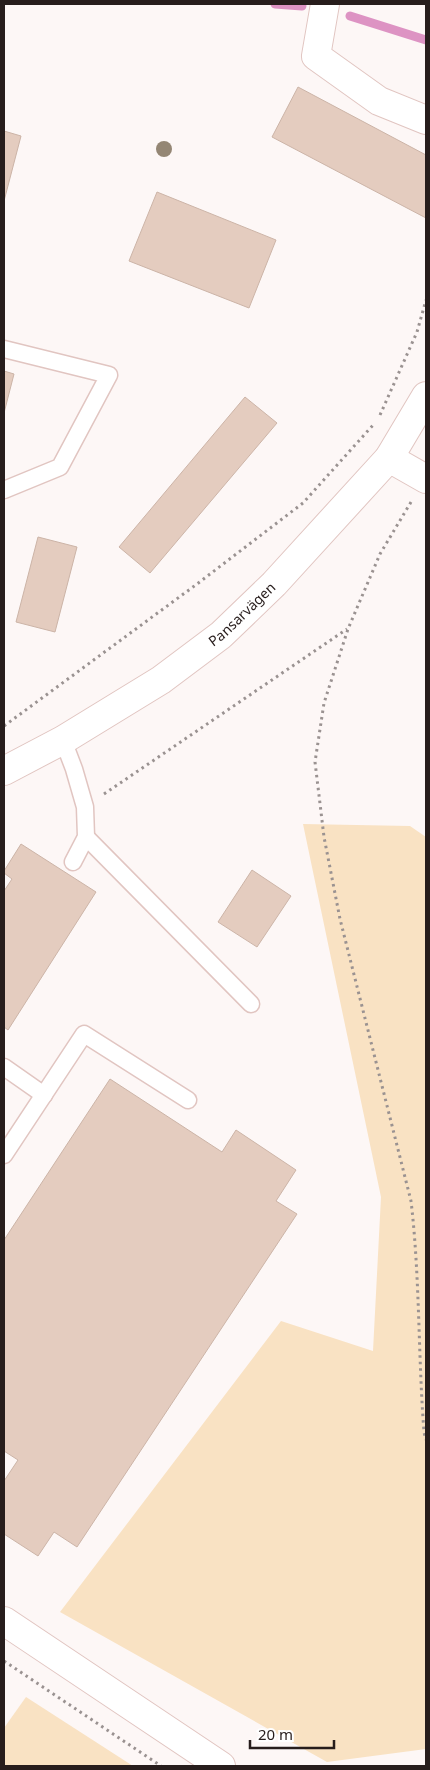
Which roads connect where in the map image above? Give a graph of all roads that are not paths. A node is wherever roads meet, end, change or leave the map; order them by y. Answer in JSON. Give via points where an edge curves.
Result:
{"nodes":[{"id":1,"x":325,"y":4,"type":"edge"},
{"id":2,"x":426,"y":120,"type":"edge"},
{"id":3,"x":4,"y":349,"type":"edge"},
{"id":4,"x":426,"y":396,"type":"edge"},
{"id":5,"x":389,"y":458,"type":"junction"},
{"id":6,"x":425,"y":480,"type":"edge"},
{"id":7,"x":4,"y":490,"type":"edge"},
{"id":8,"x":63,"y":740,"type":"junction"},
{"id":9,"x":4,"y":771,"type":"edge"},
{"id":10,"x":86,"y":837,"type":"junction"},
{"id":11,"x":73,"y":862,"type":"dead end"},
{"id":12,"x":251,"y":1004,"type":"dead end"},
{"id":13,"x":4,"y":1067,"type":"edge"},
{"id":14,"x":44,"y":1095,"type":"junction"},
{"id":15,"x":188,"y":1100,"type":"dead end"},
{"id":16,"x":4,"y":1155,"type":"edge"},
{"id":17,"x":4,"y":1621,"type":"edge"},
{"id":18,"x":221,"y":1766,"type":"edge"}],
"edges":[{"from":1,"to":2,"type":"street","via":[[316,56],[379,101]]},
{"from":3,"to":7,"type":"lane","via":[[109,375],[60,467]]},
{"from":4,"to":5,"type":"street","name":"Pansarvägen"},
{"from":5,"to":6,"type":"street"},
{"from":5,"to":8,"type":"street","name":"Pansarvägen","via":[[274,584],[221,635],[161,680]]},
{"from":8,"to":9,"type":"street","name":"Pansarvägen"},
{"from":8,"to":10,"type":"lane","via":[[85,807]]},
{"from":10,"to":11,"type":"lane"},
{"from":10,"to":12,"type":"lane"},
{"from":13,"to":14,"type":"lane"},
{"from":14,"to":15,"type":"lane","via":[[84,1034]]},
{"from":14,"to":16,"type":"lane"},
{"from":17,"to":18,"type":"street"}]}
